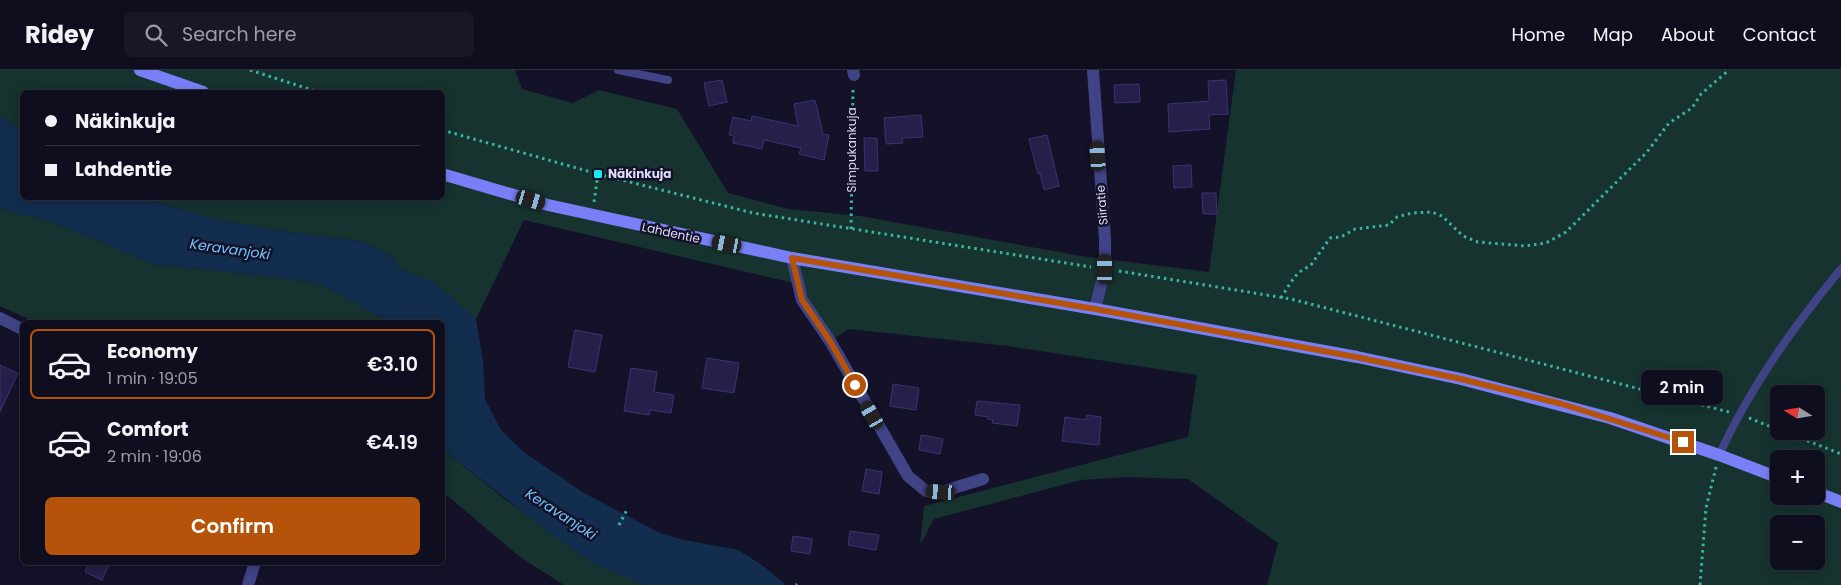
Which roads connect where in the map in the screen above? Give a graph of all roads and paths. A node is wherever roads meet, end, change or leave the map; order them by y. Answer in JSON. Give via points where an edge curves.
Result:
{"nodes":[{"id":1,"x":140,"y":70,"type":"edge"},
{"id":2,"x":250,"y":70,"type":"edge"},
{"id":3,"x":618,"y":70,"type":"edge"},
{"id":4,"x":1093,"y":70,"type":"edge"},
{"id":5,"x":1729,"y":70,"type":"edge"},
{"id":6,"x":854,"y":72,"type":"edge"},
{"id":7,"x":668,"y":80,"type":"dead end"},
{"id":8,"x":197,"y":90,"type":"edge"},
{"id":9,"x":312,"y":90,"type":"edge"},
{"id":10,"x":445,"y":131,"type":"edge"},
{"id":11,"x":598,"y":174,"type":"junction"},
{"id":12,"x":445,"y":175,"type":"edge"},
{"id":13,"x":592,"y":215,"type":"junction"},
{"id":14,"x":851,"y":230,"type":"junction"},
{"id":15,"x":792,"y":258,"type":"junction"},
{"id":16,"x":1090,"y":266,"type":"dead end"},
{"id":17,"x":1841,"y":269,"type":"edge"},
{"id":18,"x":1113,"y":270,"type":"dead end"},
{"id":19,"x":1282,"y":298,"type":"junction"},
{"id":20,"x":1095,"y":309,"type":"junction"},
{"id":21,"x":0,"y":318,"type":"edge"},
{"id":22,"x":20,"y":328,"type":"edge"},
{"id":23,"x":1738,"y":414,"type":"junction"},
{"id":24,"x":1770,"y":426,"type":"edge"},
{"id":25,"x":1806,"y":440,"type":"edge"},
{"id":26,"x":1841,"y":454,"type":"edge"},
{"id":27,"x":1719,"y":455,"type":"junction"},
{"id":28,"x":1770,"y":475,"type":"edge"},
{"id":29,"x":983,"y":479,"type":"dead end"},
{"id":30,"x":1825,"y":496,"type":"edge"},
{"id":31,"x":1841,"y":502,"type":"edge"},
{"id":32,"x":628,"y":508,"type":"dead end"},
{"id":33,"x":620,"y":525,"type":"dead end"},
{"id":34,"x":254,"y":565,"type":"edge"},
{"id":35,"x":248,"y":585,"type":"edge"},
{"id":36,"x":1700,"y":585,"type":"edge"}],
"edges":[{"from":1,"to":8,"type":"main road"},
{"from":2,"to":9,"type":"path"},
{"from":3,"to":7,"type":"lane"},
{"from":4,"to":20,"type":"street","name":"Siiratie","via":[[1105,239],[1105,269]]},
{"from":5,"to":19,"type":"path","via":[[1701,94],[1692,108],[1669,122],[1648,152],[1566,232],[1546,243],[1525,246],[1478,242],[1463,236],[1442,216],[1432,212],[1412,213],[1397,217],[1389,225],[1355,229],[1341,237],[1330,238],[1311,265],[1298,273]]},
{"from":6,"to":14,"type":"path","name":"Simpukankuja"},
{"from":10,"to":11,"type":"path"},
{"from":11,"to":13,"type":"path"},
{"from":11,"to":14,"type":"path","via":[[753,213]]},
{"from":12,"to":13,"type":"main road","name":"Lahdentie"},
{"from":13,"to":15,"type":"main road","name":"Lahdentie"},
{"from":14,"to":16,"type":"path"},
{"from":15,"to":20,"type":"main road","name":"Lahdentie"},
{"from":15,"to":29,"type":"street","via":[[802,300],[830,341],[908,476],[926,491],[941,492]]},
{"from":17,"to":23,"type":"lane","via":[[1794,327]]},
{"from":18,"to":19,"type":"path"},
{"from":19,"to":23,"type":"path"},
{"from":20,"to":27,"type":"main road","name":"Lahdentie","via":[[1461,379],[1610,418]]},
{"from":21,"to":22,"type":"street"},
{"from":23,"to":24,"type":"path"},
{"from":23,"to":27,"type":"lane"},
{"from":25,"to":26,"type":"path"},
{"from":27,"to":28,"type":"main road","name":"Lahdentie"},
{"from":27,"to":36,"type":"path","via":[[1706,508]]},
{"from":30,"to":31,"type":"main road"},
{"from":32,"to":33,"type":"path"},
{"from":34,"to":35,"type":"street"}]}
